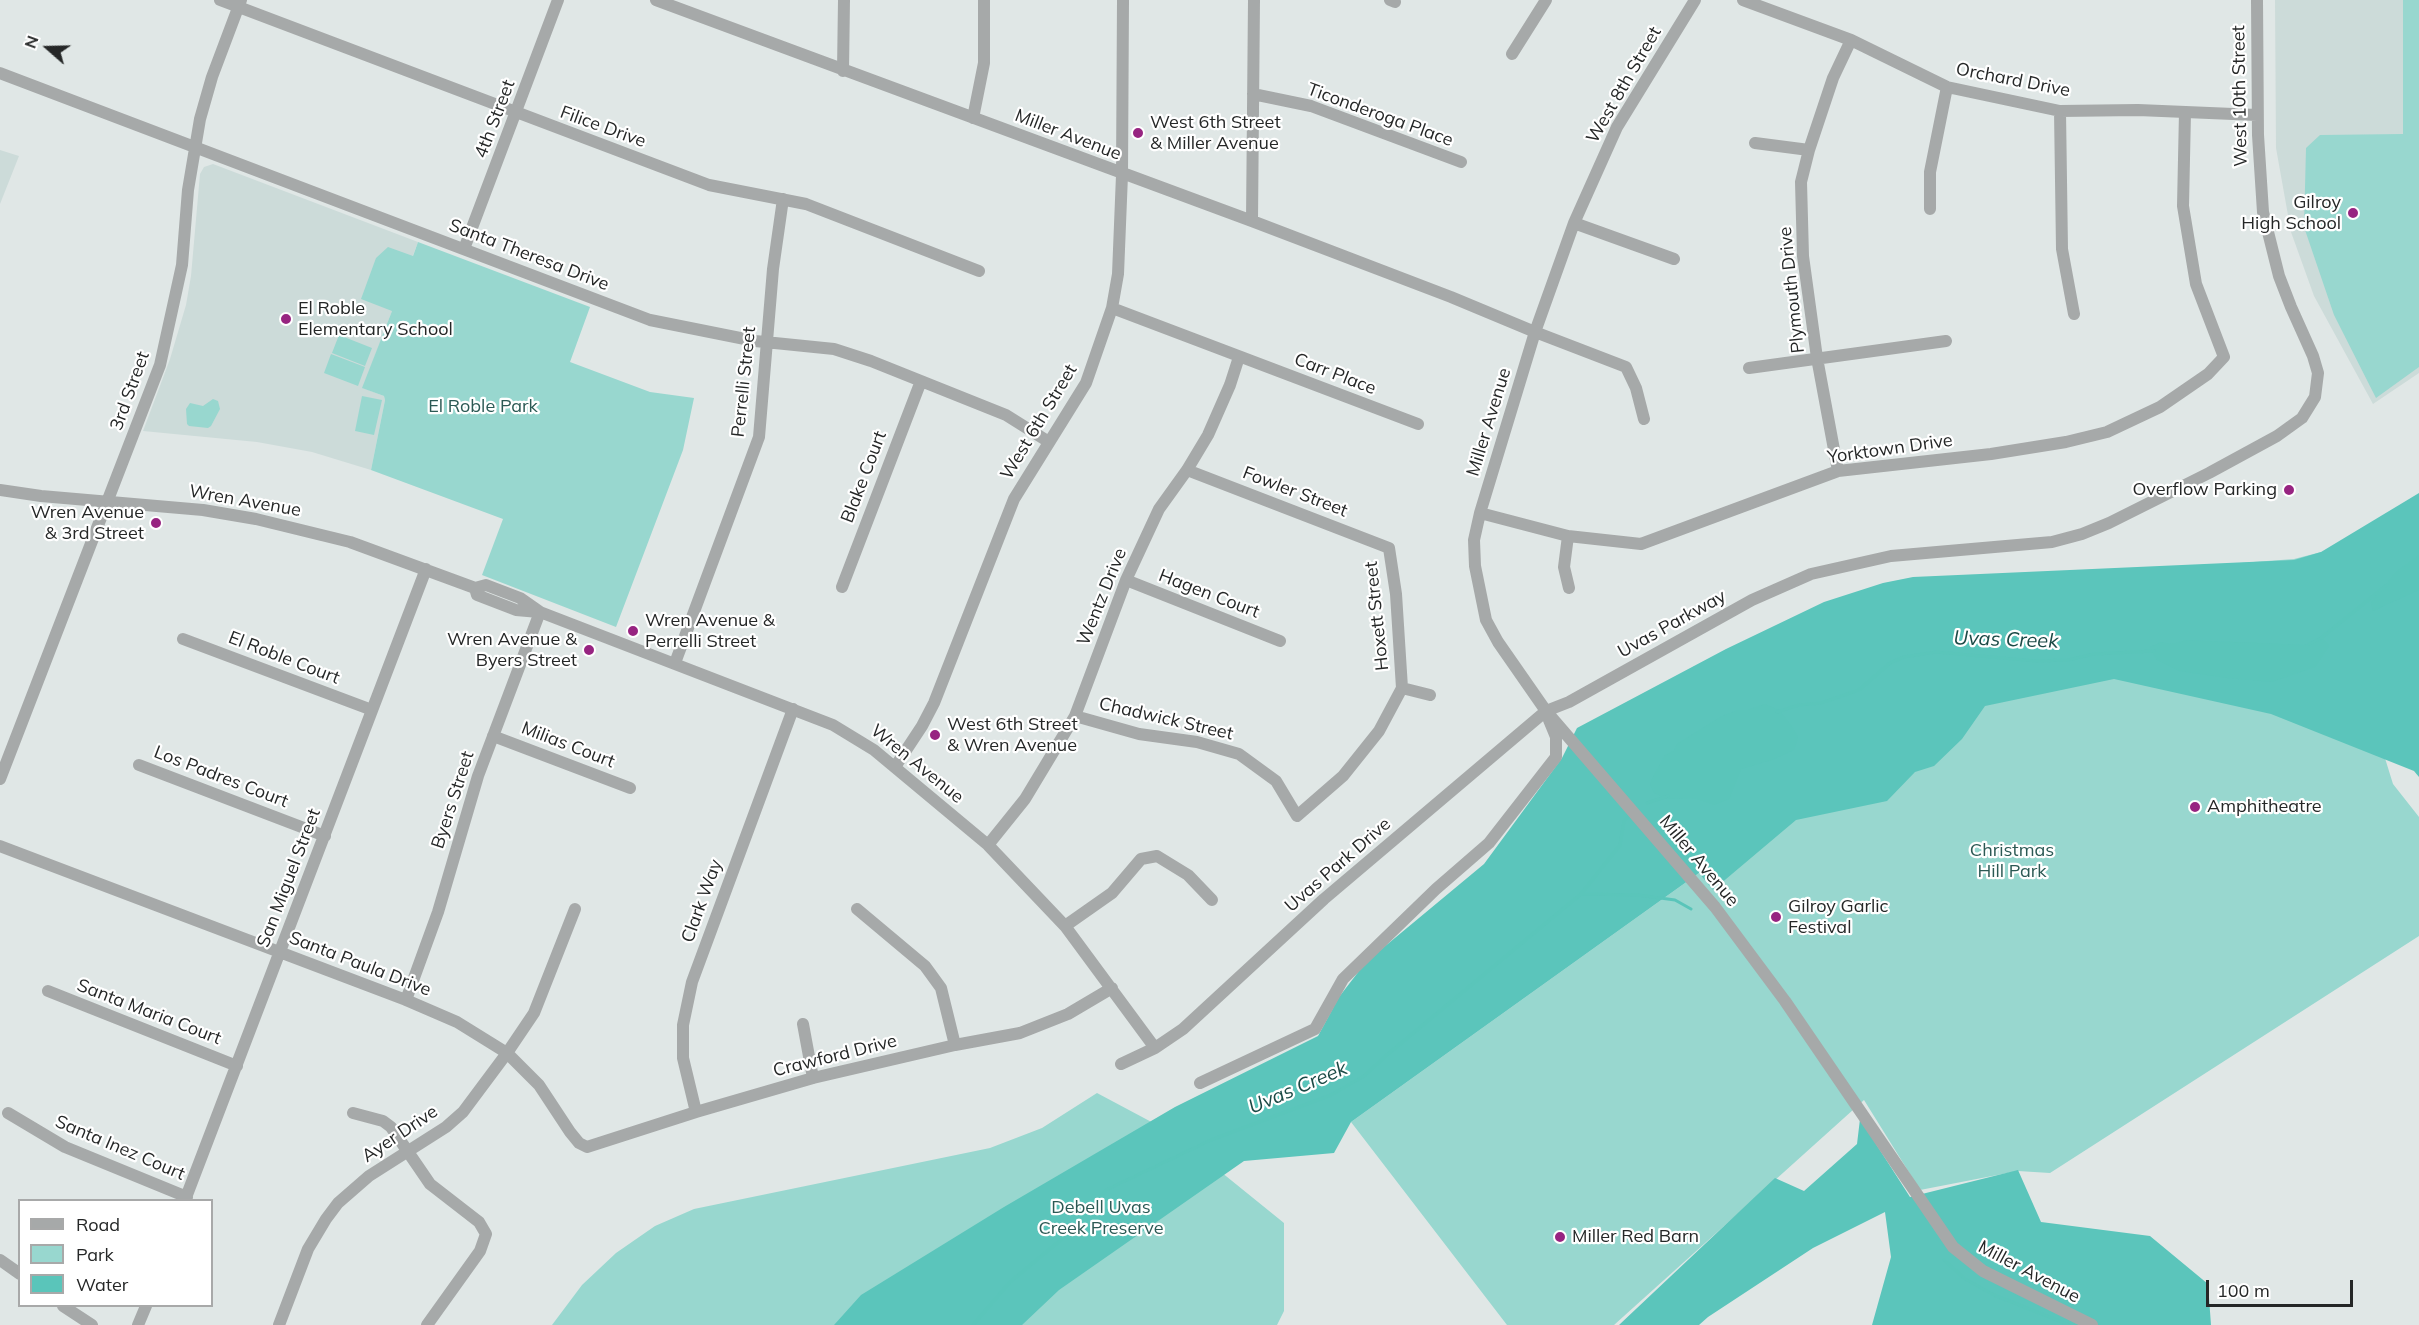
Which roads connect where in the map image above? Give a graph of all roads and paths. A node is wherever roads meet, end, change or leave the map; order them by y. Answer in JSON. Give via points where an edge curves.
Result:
{"nodes":[{"id":1,"x":220,"y":0,"type":"edge"},
{"id":2,"x":558,"y":0,"type":"edge"},
{"id":3,"x":656,"y":0,"type":"edge"},
{"id":4,"x":844,"y":0,"type":"edge"},
{"id":5,"x":984,"y":0,"type":"edge"},
{"id":6,"x":1124,"y":0,"type":"edge"},
{"id":7,"x":1254,"y":0,"type":"edge"},
{"id":8,"x":1546,"y":0,"type":"edge"},
{"id":9,"x":1695,"y":0,"type":"edge"},
{"id":10,"x":1743,"y":0,"type":"edge"},
{"id":11,"x":2257,"y":0,"type":"edge"},
{"id":12,"x":240,"y":4,"type":"edge"},
{"id":13,"x":1851,"y":40,"type":"junction"},
{"id":14,"x":1512,"y":54,"type":"dead end"},
{"id":15,"x":843,"y":70,"type":"junction"},
{"id":16,"x":0,"y":73,"type":"edge"},
{"id":17,"x":1947,"y":87,"type":"junction"},
{"id":18,"x":1253,"y":94,"type":"junction"},
{"id":19,"x":2060,"y":111,"type":"junction"},
{"id":20,"x":2185,"y":112,"type":"junction"},
{"id":21,"x":516,"y":114,"type":"junction"},
{"id":22,"x":2258,"y":115,"type":"junction"},
{"id":23,"x":973,"y":118,"type":"junction"},
{"id":24,"x":1755,"y":142,"type":"dead end"},
{"id":25,"x":195,"y":147,"type":"junction"},
{"id":26,"x":1809,"y":150,"type":"junction"},
{"id":27,"x":1461,"y":162,"type":"dead end"},
{"id":28,"x":1122,"y":175,"type":"junction"},
{"id":29,"x":783,"y":199,"type":"junction"},
{"id":30,"x":1930,"y":209,"type":"dead end"},
{"id":31,"x":1252,"y":221,"type":"junction"},
{"id":32,"x":1574,"y":223,"type":"junction"},
{"id":33,"x":464,"y":249,"type":"junction"},
{"id":34,"x":1674,"y":259,"type":"dead end"},
{"id":35,"x":979,"y":271,"type":"dead end"},
{"id":36,"x":1112,"y":308,"type":"junction"},
{"id":37,"x":2074,"y":314,"type":"dead end"},
{"id":38,"x":1534,"y":332,"type":"junction"},
{"id":39,"x":1946,"y":340,"type":"dead end"},
{"id":40,"x":767,"y":342,"type":"junction"},
{"id":41,"x":1239,"y":357,"type":"junction"},
{"id":42,"x":1817,"y":358,"type":"junction"},
{"id":43,"x":1749,"y":368,"type":"dead end"},
{"id":44,"x":921,"y":381,"type":"junction"},
{"id":45,"x":2315,"y":397,"type":"joint"},
{"id":46,"x":1644,"y":419,"type":"dead end"},
{"id":47,"x":1418,"y":424,"type":"dead end"},
{"id":48,"x":1049,"y":442,"type":"junction"},
{"id":49,"x":1187,"y":470,"type":"junction"},
{"id":50,"x":1838,"y":471,"type":"junction"},
{"id":51,"x":0,"y":490,"type":"edge"},
{"id":52,"x":108,"y":502,"type":"junction"},
{"id":53,"x":1480,"y":513,"type":"junction"},
{"id":54,"x":1568,"y":536,"type":"junction"},
{"id":55,"x":1389,"y":548,"type":"joint"},
{"id":56,"x":426,"y":569,"type":"junction"},
{"id":57,"x":1125,"y":580,"type":"junction"},
{"id":58,"x":842,"y":587,"type":"dead end"},
{"id":59,"x":1569,"y":588,"type":"dead end"},
{"id":60,"x":540,"y":612,"type":"junction"},
{"id":61,"x":183,"y":639,"type":"dead end"},
{"id":62,"x":1280,"y":641,"type":"dead end"},
{"id":63,"x":675,"y":663,"type":"junction"},
{"id":64,"x":1402,"y":688,"type":"junction"},
{"id":65,"x":1430,"y":695,"type":"dead end"},
{"id":66,"x":794,"y":709,"type":"junction"},
{"id":67,"x":372,"y":710,"type":"junction"},
{"id":68,"x":1546,"y":711,"type":"junction"},
{"id":69,"x":1075,"y":716,"type":"junction"},
{"id":70,"x":493,"y":736,"type":"junction"},
{"id":71,"x":139,"y":765,"type":"dead end"},
{"id":72,"x":895,"y":767,"type":"junction"},
{"id":73,"x":0,"y":780,"type":"edge"},
{"id":74,"x":1276,"y":781,"type":"joint"},
{"id":75,"x":630,"y":788,"type":"dead end"},
{"id":76,"x":325,"y":836,"type":"junction"},
{"id":77,"x":988,"y":845,"type":"junction"},
{"id":78,"x":0,"y":846,"type":"edge"},
{"id":79,"x":1212,"y":900,"type":"dead end"},
{"id":80,"x":575,"y":909,"type":"dead end"},
{"id":81,"x":857,"y":909,"type":"dead end"},
{"id":82,"x":1065,"y":926,"type":"junction"},
{"id":83,"x":280,"y":952,"type":"junction"},
{"id":84,"x":1112,"y":988,"type":"junction"},
{"id":85,"x":48,"y":991,"type":"dead end"},
{"id":86,"x":406,"y":1000,"type":"junction"},
{"id":87,"x":804,"y":1024,"type":"dead end"},
{"id":88,"x":955,"y":1045,"type":"junction"},
{"id":89,"x":1155,"y":1047,"type":"junction"},
{"id":90,"x":507,"y":1053,"type":"junction"},
{"id":91,"x":1121,"y":1065,"type":"dead end"},
{"id":92,"x":237,"y":1066,"type":"junction"},
{"id":93,"x":813,"y":1078,"type":"junction"},
{"id":94,"x":1200,"y":1083,"type":"dead end"},
{"id":95,"x":696,"y":1112,"type":"junction"},
{"id":96,"x":8,"y":1113,"type":"dead end"},
{"id":97,"x":353,"y":1113,"type":"dead end"},
{"id":98,"x":570,"y":1131,"type":"joint"},
{"id":99,"x":409,"y":1152,"type":"junction"},
{"id":100,"x":186,"y":1198,"type":"edge"},
{"id":101,"x":0,"y":1260,"type":"edge"},
{"id":102,"x":18,"y":1273,"type":"edge"},
{"id":103,"x":66,"y":1307,"type":"edge"},
{"id":104,"x":145,"y":1307,"type":"edge"},
{"id":105,"x":92,"y":1325,"type":"edge"},
{"id":106,"x":138,"y":1325,"type":"edge"},
{"id":107,"x":279,"y":1325,"type":"edge"},
{"id":108,"x":427,"y":1325,"type":"edge"},
{"id":109,"x":2092,"y":1325,"type":"edge"}],
"edges":[{"from":1,"to":12,"type":"street","name":"Filice Drive"},
{"from":2,"to":21,"type":"street","name":"4th Street"},
{"from":3,"to":15,"type":"street","name":"Miller Avenue"},
{"from":4,"to":15,"type":"street"},
{"from":5,"to":23,"type":"street","via":[[984,63]]},
{"from":6,"to":28,"type":"street","name":"West 6th Street"},
{"from":7,"to":18,"type":"street"},
{"from":8,"to":14,"type":"street"},
{"from":9,"to":32,"type":"street","name":"West 8th Street","via":[[1617,127]]},
{"from":10,"to":13,"type":"street","name":"Orchard Drive"},
{"from":11,"to":22,"type":"street","name":"West 10th Street"},
{"from":12,"to":21,"type":"street","name":"Filice Drive"},
{"from":12,"to":25,"type":"street","name":"3rd Street","via":[[206,95]]},
{"from":13,"to":17,"type":"street","name":"Orchard Drive"},
{"from":13,"to":26,"type":"street","name":"Plymouth Drive","via":[[1833,78]]},
{"from":15,"to":23,"type":"street","name":"Miller Avenue"},
{"from":16,"to":25,"type":"street","name":"Santa Theresa Drive"},
{"from":17,"to":19,"type":"street","name":"Orchard Drive"},
{"from":17,"to":30,"type":"street","via":[[1930,172]]},
{"from":18,"to":27,"type":"street","name":"Ticonderoga Place","via":[[1311,106]]},
{"from":18,"to":31,"type":"street"},
{"from":19,"to":20,"type":"street","name":"Orchard Drive"},
{"from":19,"to":37,"type":"street","via":[[2062,249]]},
{"from":20,"to":22,"type":"street","name":"Orchard Drive"},
{"from":20,"to":50,"type":"street","name":"Yorktown Drive","via":[[2182,206],[2196,284],[2223,357],[2208,374],[2160,407],[2107,432],[1991,454]]},
{"from":21,"to":29,"type":"street","name":"Filice Drive","via":[[709,185]]},
{"from":21,"to":33,"type":"street","name":"4th Street"},
{"from":22,"to":45,"type":"street","name":"West 10th Street","via":[[2259,174],[2266,227],[2284,291],[2316,365]]},
{"from":23,"to":28,"type":"street","name":"Miller Avenue"},
{"from":24,"to":26,"type":"street"},
{"from":25,"to":33,"type":"street","name":"Santa Theresa Drive"},
{"from":25,"to":52,"type":"street","name":"3rd Street","via":[[185,250],[171,324],[160,365]]},
{"from":26,"to":42,"type":"street","name":"Plymouth Drive","via":[[1801,182],[1803,256]]},
{"from":28,"to":31,"type":"street","name":"Miller Avenue"},
{"from":28,"to":36,"type":"street","name":"West 6th Street","via":[[1118,274]]},
{"from":29,"to":35,"type":"street","name":"Filice Drive","via":[[806,204]]},
{"from":29,"to":40,"type":"street","name":"Perrelli Street"},
{"from":31,"to":38,"type":"street","name":"Miller Avenue"},
{"from":32,"to":34,"type":"street"},
{"from":32,"to":38,"type":"street","name":"Miller Avenue"},
{"from":33,"to":40,"type":"street","name":"Santa Theresa Drive","via":[[650,320]]},
{"from":36,"to":41,"type":"street","name":"Carr Place"},
{"from":36,"to":48,"type":"street","name":"West 6th Street","via":[[1086,383]]},
{"from":38,"to":46,"type":"street","via":[[1626,367]]},
{"from":38,"to":53,"type":"street","name":"Miller Avenue"},
{"from":39,"to":42,"type":"street"},
{"from":40,"to":44,"type":"street","name":"Santa Theresa Drive","via":[[834,349]]},
{"from":40,"to":63,"type":"street","name":"Perrelli Street","via":[[759,437]]},
{"from":41,"to":47,"type":"street","name":"Carr Place"},
{"from":41,"to":49,"type":"street","name":"Wentz Drive","via":[[1208,435]]},
{"from":42,"to":43,"type":"street"},
{"from":42,"to":50,"type":"street","name":"Plymouth Drive"},
{"from":44,"to":48,"type":"street","name":"Santa Theresa Drive","via":[[1016,420]]},
{"from":44,"to":58,"type":"street","name":"Blake Court"},
{"from":45,"to":68,"type":"street","name":"Uvas Parkway","via":[[2302,417],[2277,436],[2109,523],[2052,542],[1891,556],[1811,574],[1752,600]]},
{"from":48,"to":72,"type":"street","name":"West 6th Street","via":[[1014,499],[934,703]]},
{"from":49,"to":55,"type":"street","name":"Fowler Street"},
{"from":49,"to":57,"type":"street","name":"Wentz Drive","via":[[1159,509]]},
{"from":50,"to":54,"type":"street","name":"Yorktown Drive","via":[[1641,544]]},
{"from":51,"to":52,"type":"street","name":"Wren Avenue"},
{"from":52,"to":56,"type":"street","name":"Wren Avenue","via":[[256,519],[350,542]]},
{"from":52,"to":73,"type":"street","name":"3rd Street"},
{"from":53,"to":54,"type":"street","name":"Yorktown Drive"},
{"from":53,"to":68,"type":"street","name":"Miller Avenue","via":[[1474,540],[1475,566],[1486,620]]},
{"from":54,"to":59,"type":"street","via":[[1564,567]]},
{"from":55,"to":64,"type":"street","name":"Hoxett Street"},
{"from":56,"to":60,"type":"street","name":"Wren Avenue","via":[[475,588],[486,585],[520,598]]},
{"from":56,"to":67,"type":"street","name":"San Miguel Street"},
{"from":57,"to":62,"type":"street","name":"Hagen Court"},
{"from":57,"to":69,"type":"street","name":"Wentz Drive"},
{"from":60,"to":63,"type":"street","name":"Wren Avenue"},
{"from":60,"to":70,"type":"street","name":"Byers Street"},
{"from":61,"to":67,"type":"street","name":"El Roble Court"},
{"from":63,"to":66,"type":"street","name":"Wren Avenue"},
{"from":64,"to":65,"type":"street"},
{"from":64,"to":74,"type":"street","name":"Hoxett Street","via":[[1379,731],[1343,776],[1297,816]]},
{"from":66,"to":72,"type":"street","name":"Wren Avenue","via":[[853,736]]},
{"from":66,"to":95,"type":"street","name":"Clark Way","via":[[692,981],[683,1025],[684,1058]]},
{"from":67,"to":76,"type":"street","name":"San Miguel Street"},
{"from":68,"to":89,"type":"street","name":"Uvas Park Drive","via":[[1324,899],[1183,1029]]},
{"from":68,"to":94,"type":"street","via":[[1556,738],[1556,757],[1489,843],[1343,979],[1315,1029]]},
{"from":68,"to":109,"type":"street","name":"Miller Avenue","via":[[1715,907],[1785,1001],[1953,1247],[1983,1271]]},
{"from":69,"to":74,"type":"street","name":"Chadwick Street","via":[[1140,734],[1197,741],[1239,754]]},
{"from":69,"to":77,"type":"street","name":"Wentz Drive","via":[[1025,799]]},
{"from":70,"to":75,"type":"street","name":"Milias Court"},
{"from":70,"to":86,"type":"street","name":"Byers Street","via":[[432,932]]},
{"from":71,"to":76,"type":"street","name":"Los Padres Court"},
{"from":72,"to":77,"type":"street","name":"Wren Avenue"},
{"from":76,"to":83,"type":"street","name":"San Miguel Street"},
{"from":77,"to":82,"type":"street","name":"Wren Avenue"},
{"from":78,"to":83,"type":"street","name":"Santa Paula Drive"},
{"from":79,"to":82,"type":"street","via":[[1188,875],[1157,855],[1141,859],[1112,893]]},
{"from":80,"to":90,"type":"street","name":"Ayer Drive","via":[[534,1013]]},
{"from":81,"to":88,"type":"street","via":[[925,966],[941,988]]},
{"from":82,"to":84,"type":"street","name":"Wren Avenue"},
{"from":83,"to":86,"type":"street","name":"Santa Paula Drive"},
{"from":83,"to":92,"type":"street","name":"San Miguel Street"},
{"from":84,"to":88,"type":"street","name":"Crawford Drive","via":[[1068,1014],[1020,1033]]},
{"from":84,"to":89,"type":"street","name":"Wren Avenue"},
{"from":85,"to":92,"type":"street","name":"Santa Maria Court"},
{"from":86,"to":90,"type":"street","name":"Santa Paula Drive","via":[[457,1022]]},
{"from":87,"to":93,"type":"street"},
{"from":88,"to":93,"type":"street","name":"Crawford Drive"},
{"from":89,"to":91,"type":"street","name":"Uvas Park Drive"},
{"from":90,"to":98,"type":"street","name":"Santa Paula Drive","via":[[539,1085]]},
{"from":90,"to":99,"type":"street","name":"Ayer Drive","via":[[463,1112]]},
{"from":92,"to":100,"type":"street","name":"San Miguel Street"},
{"from":93,"to":95,"type":"street","name":"Crawford Drive"},
{"from":95,"to":98,"type":"street","name":"Crawford Drive","via":[[587,1147]]},
{"from":96,"to":100,"type":"street","name":"Santa Inez Court","via":[[65,1147]]},
{"from":97,"to":99,"type":"street","via":[[391,1126]]},
{"from":99,"to":107,"type":"street","name":"Ayer Drive","via":[[354,1188],[326,1219],[308,1249]]},
{"from":99,"to":108,"type":"street","via":[[430,1184],[479,1222],[486,1234],[480,1251]]},
{"from":101,"to":102,"type":"street"},
{"from":103,"to":105,"type":"street"},
{"from":104,"to":106,"type":"street"}]}
